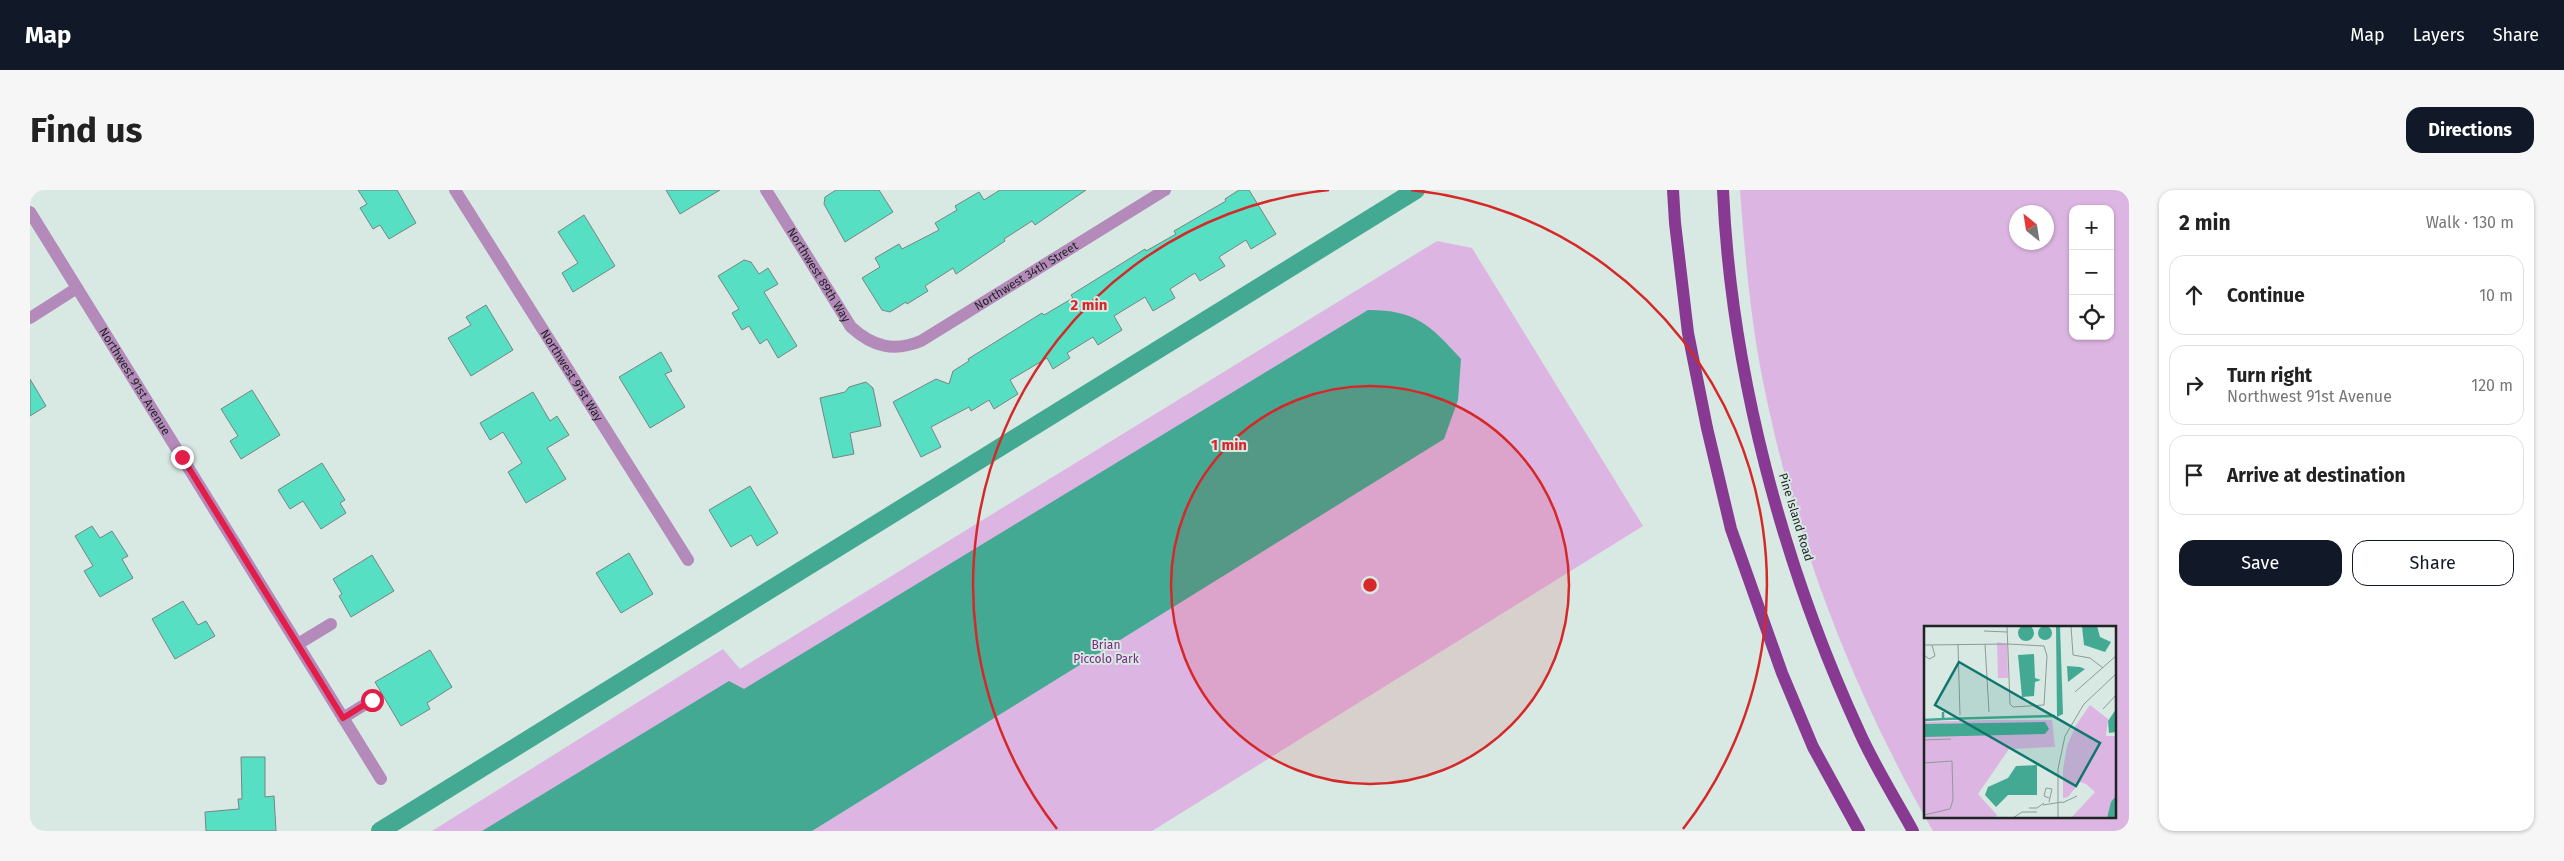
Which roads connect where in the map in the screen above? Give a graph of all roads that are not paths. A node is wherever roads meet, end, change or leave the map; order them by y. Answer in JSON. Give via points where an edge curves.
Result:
{"nodes":[{"id":1,"x":456,"y":190,"type":"edge"},
{"id":2,"x":766,"y":190,"type":"edge"},
{"id":3,"x":1165,"y":190,"type":"edge"},
{"id":4,"x":1673,"y":190,"type":"edge"},
{"id":5,"x":1723,"y":190,"type":"edge"},
{"id":6,"x":30,"y":212,"type":"edge"},
{"id":7,"x":77,"y":288,"type":"junction"},
{"id":8,"x":30,"y":318,"type":"edge"},
{"id":9,"x":884,"y":347,"type":"joint"},
{"id":10,"x":688,"y":560,"type":"dead end"},
{"id":11,"x":331,"y":624,"type":"dead end"},
{"id":12,"x":298,"y":644,"type":"junction"},
{"id":13,"x":372,"y":700,"type":"dead end"},
{"id":14,"x":343,"y":718,"type":"junction"},
{"id":15,"x":381,"y":779,"type":"dead end"},
{"id":16,"x":1859,"y":831,"type":"edge"},
{"id":17,"x":1913,"y":831,"type":"edge"}],
"edges":[{"from":1,"to":10,"type":"street","name":"Northwest 91st Way"},
{"from":2,"to":9,"type":"street","name":"Northwest 89th Way","via":[[851,327],[869,341]]},
{"from":3,"to":9,"type":"street","name":"Northwest 34th Street","via":[[922,341],[907,347]]},
{"from":4,"to":16,"type":"main road","via":[[1688,333],[1731,529],[1782,673],[1813,747]]},
{"from":5,"to":17,"type":"main road","name":"Pine Island Road","via":[[1735,319],[1778,513],[1827,656],[1852,716]]},
{"from":6,"to":7,"type":"street","name":"Northwest 91st Avenue"},
{"from":7,"to":8,"type":"street"},
{"from":7,"to":12,"type":"street","name":"Northwest 91st Avenue"},
{"from":11,"to":12,"type":"street"},
{"from":12,"to":14,"type":"street","name":"Northwest 91st Avenue"},
{"from":13,"to":14,"type":"street"},
{"from":14,"to":15,"type":"street","name":"Northwest 91st Avenue"}]}
